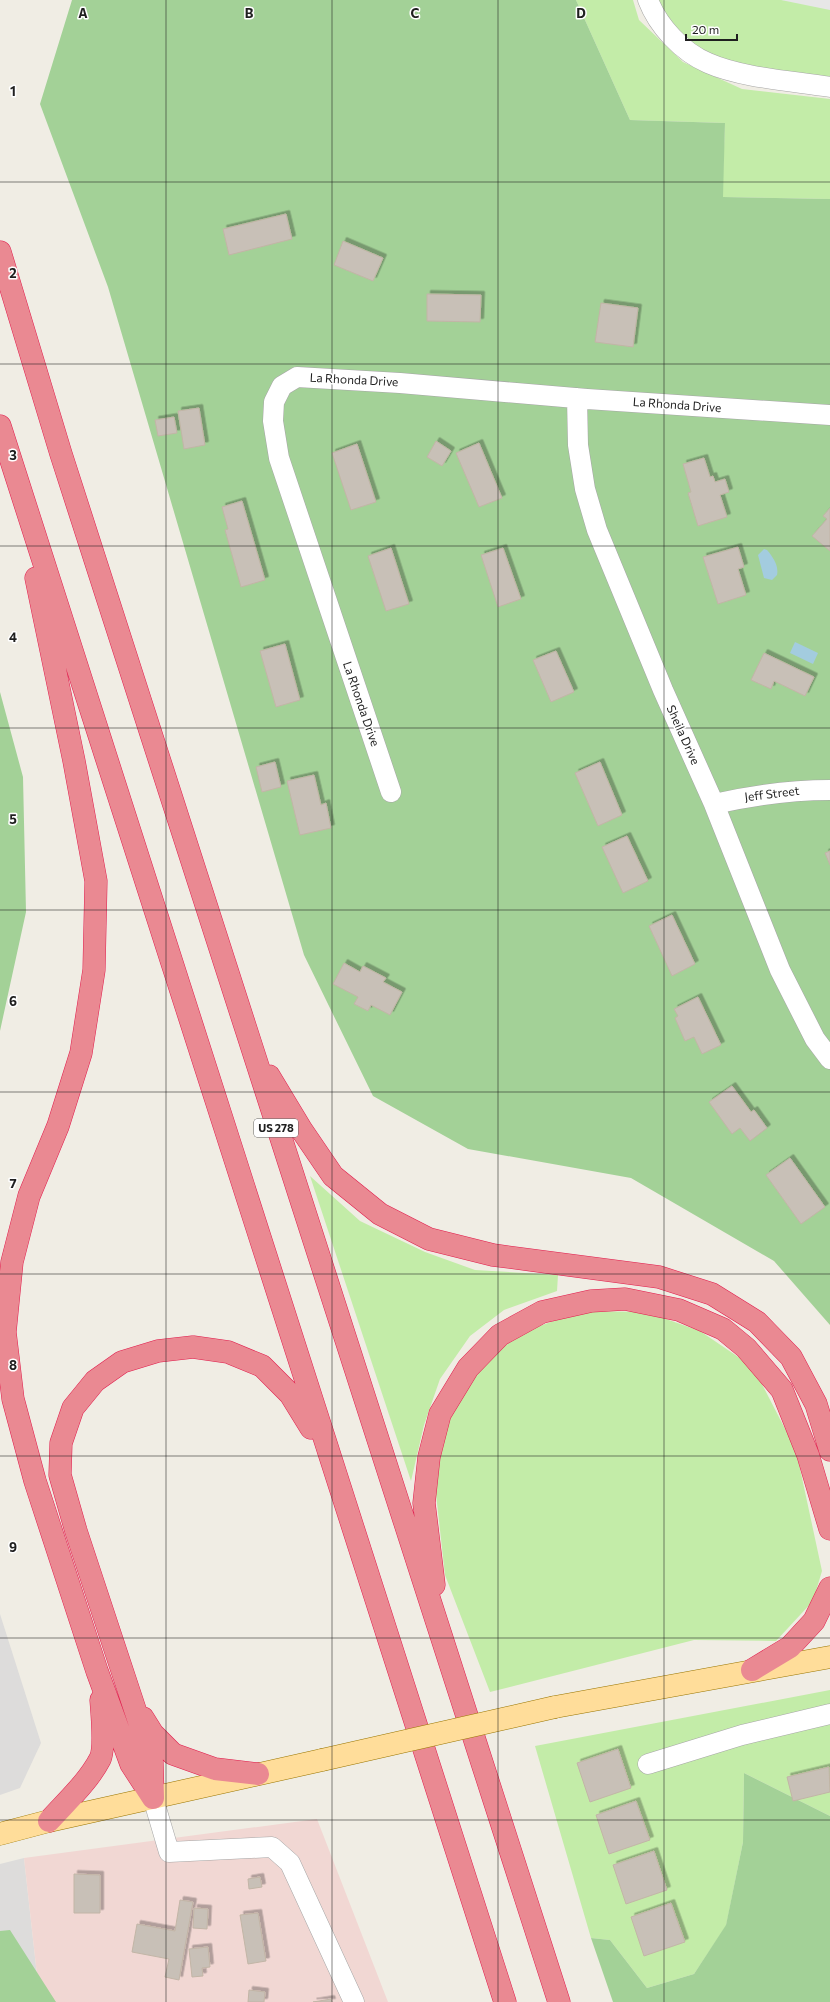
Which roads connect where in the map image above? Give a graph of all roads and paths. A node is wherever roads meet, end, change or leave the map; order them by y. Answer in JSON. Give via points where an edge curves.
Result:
{"nodes":[{"id":1,"x":648,"y":0,"type":"edge"},
{"id":2,"x":830,"y":87,"type":"edge"},
{"id":3,"x":0,"y":252,"type":"edge"},
{"id":4,"x":576,"y":398,"type":"junction"},
{"id":5,"x":830,"y":415,"type":"edge"},
{"id":6,"x":0,"y":426,"type":"edge"},
{"id":7,"x":10,"y":458,"type":"junction"},
{"id":8,"x":830,"y":790,"type":"edge"},
{"id":9,"x":391,"y":792,"type":"dead end"},
{"id":10,"x":714,"y":804,"type":"junction"},
{"id":11,"x":249,"y":1044,"type":"junction"},
{"id":12,"x":830,"y":1059,"type":"edge"},
{"id":13,"x":830,"y":1450,"type":"edge"},
{"id":14,"x":330,"y":1460,"type":"junction"},
{"id":15,"x":830,"y":1529,"type":"edge"},
{"id":16,"x":830,"y":1588,"type":"edge"},
{"id":17,"x":440,"y":1636,"type":"junction"},
{"id":18,"x":830,"y":1657,"type":"edge"},
{"id":19,"x":752,"y":1670,"type":"junction"},
{"id":20,"x":97,"y":1671,"type":"junction"},
{"id":21,"x":130,"y":1696,"type":"junction"},
{"id":22,"x":830,"y":1714,"type":"edge"},
{"id":23,"x":648,"y":1764,"type":"dead end"},
{"id":24,"x":258,"y":1774,"type":"junction"},
{"id":25,"x":153,"y":1798,"type":"junction"},
{"id":26,"x":49,"y":1821,"type":"junction"},
{"id":27,"x":0,"y":1834,"type":"edge"},
{"id":28,"x":354,"y":2002,"type":"edge"},
{"id":29,"x":505,"y":2002,"type":"edge"},
{"id":30,"x":559,"y":2002,"type":"edge"}],
"edges":[{"from":1,"to":2,"type":"street","via":[[653,12],[677,42],[707,63],[740,73]]},
{"from":3,"to":11,"type":"highway","number":"US 278","via":[[61,454]]},
{"from":4,"to":5,"type":"street","name":"La Rhonda Drive"},
{"from":4,"to":9,"type":"street","name":"La Rhonda Drive","via":[[400,382],[297,378],[282,386],[274,402],[273,421],[279,458]]},
{"from":4,"to":10,"type":"street","name":"Sheila Drive","via":[[578,445],[584,482],[597,530]]},
{"from":6,"to":7,"type":"highway"},
{"from":7,"to":14,"type":"highway"},
{"from":7,"to":20,"type":"highway","via":[[74,761],[96,881],[94,970],[81,1053],[58,1126],[29,1196],[12,1262],[5,1332],[13,1399],[35,1481]]},
{"from":8,"to":10,"type":"street","name":"Jeff Street","via":[[755,794]]},
{"from":10,"to":12,"type":"street","name":"Sheila Drive","via":[[780,970],[815,1039]]},
{"from":11,"to":13,"type":"highway","via":[[333,1176],[380,1214],[429,1239],[493,1255],[659,1277],[712,1294],[757,1322],[791,1358],[816,1404]]},
{"from":11,"to":17,"type":"highway","number":"US 278"},
{"from":14,"to":21,"type":"highway","via":[[290,1394],[262,1366],[228,1352],[192,1347],[158,1351],[122,1362],[95,1381],[73,1408],[61,1443],[60,1474]]},
{"from":14,"to":29,"type":"highway"},
{"from":15,"to":17,"type":"highway","via":[[808,1455],[782,1390],[746,1348],[723,1329],[680,1310],[625,1299],[591,1301],[542,1312],[500,1335],[468,1368],[440,1414],[429,1457],[424,1503]]},
{"from":16,"to":19,"type":"highway","via":[[814,1621],[790,1647]]},
{"from":17,"to":30,"type":"highway","number":"US 278"},
{"from":18,"to":19,"type":"main road"},
{"from":19,"to":24,"type":"main road","bridge":true,"via":[[554,1707]]},
{"from":20,"to":25,"type":"highway","via":[[131,1764]]},
{"from":20,"to":26,"type":"highway","via":[[103,1718],[101,1757]]},
{"from":21,"to":24,"type":"highway","via":[[153,1734],[173,1754],[215,1769]]},
{"from":21,"to":25,"type":"highway","via":[[152,1762]]},
{"from":22,"to":23,"type":"street","via":[[742,1735]]},
{"from":24,"to":25,"type":"main road"},
{"from":25,"to":26,"type":"main road"},
{"from":25,"to":28,"type":"street","via":[[169,1852],[272,1847],[290,1863]]},
{"from":26,"to":27,"type":"main road"}]}
